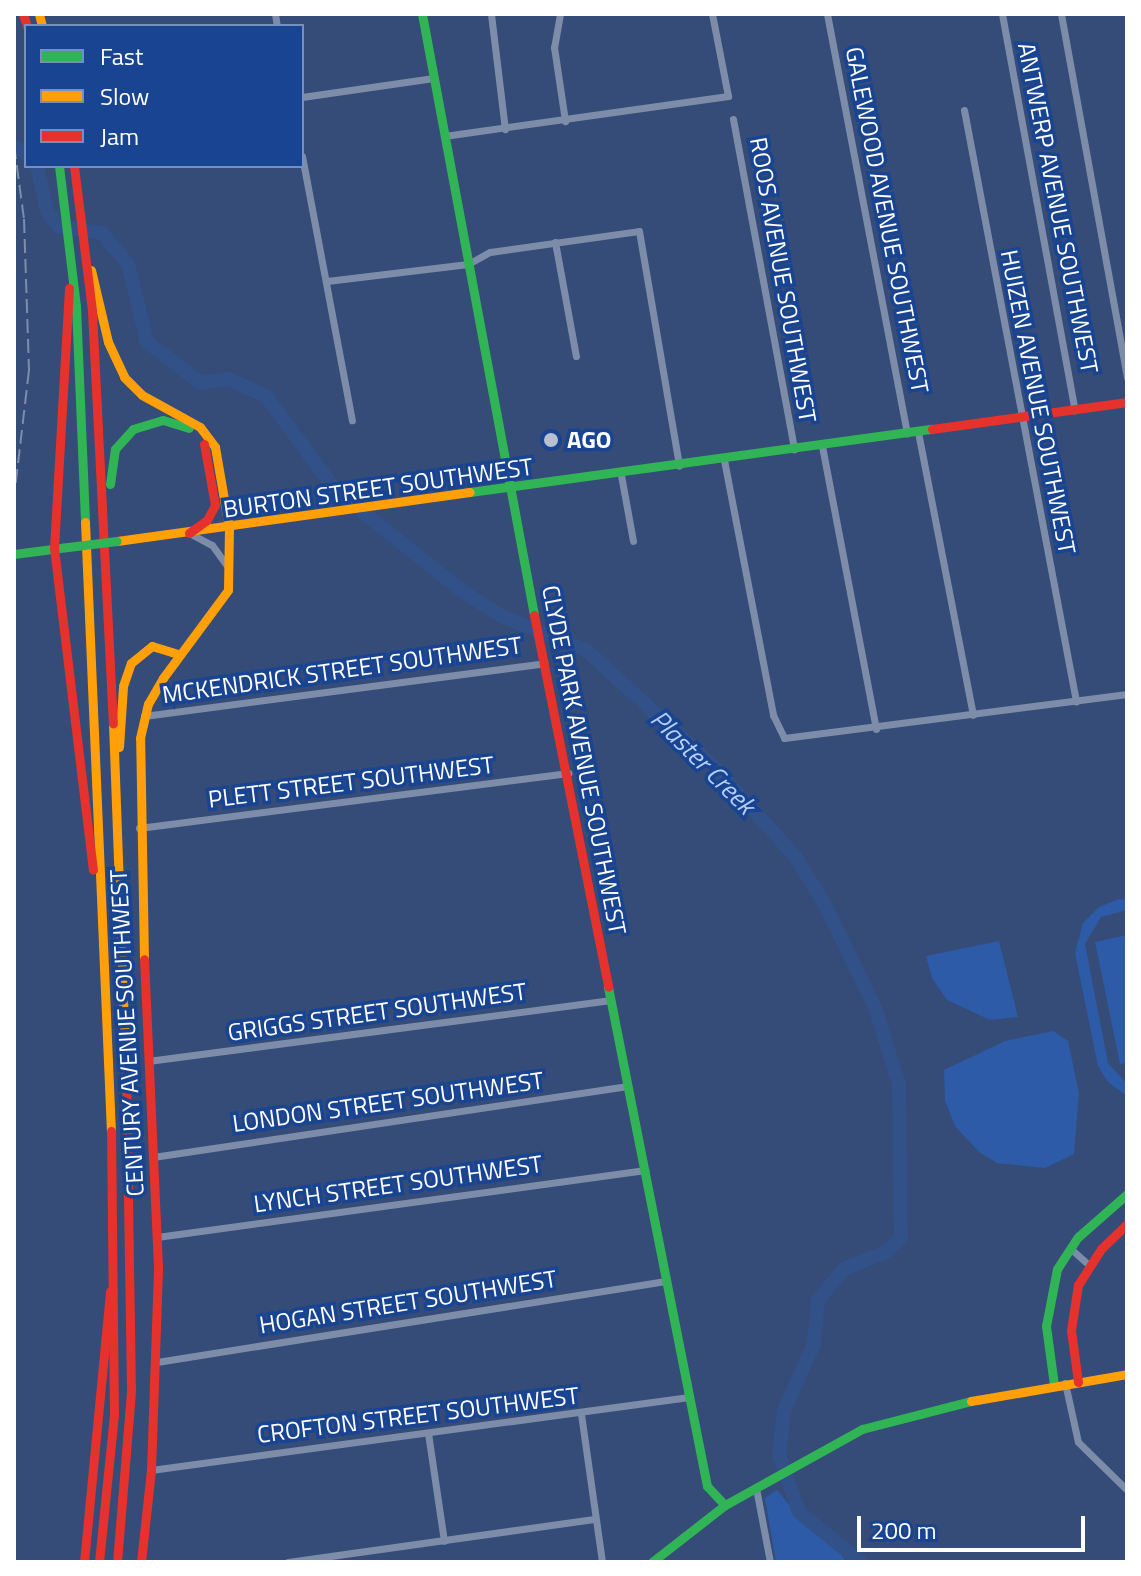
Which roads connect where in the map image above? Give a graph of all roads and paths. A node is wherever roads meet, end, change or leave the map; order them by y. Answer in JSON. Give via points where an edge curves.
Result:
{"nodes":[{"id":1,"x":422,"y":14,"type":"edge"},
{"id":2,"x":491,"y":14,"type":"edge"},
{"id":3,"x":560,"y":14,"type":"edge"},
{"id":4,"x":712,"y":14,"type":"edge"},
{"id":5,"x":827,"y":14,"type":"edge"},
{"id":6,"x":1002,"y":14,"type":"edge"},
{"id":7,"x":1061,"y":14,"type":"edge"},
{"id":8,"x":434,"y":78,"type":"junction"},
{"id":9,"x":304,"y":97,"type":"edge"},
{"id":10,"x":964,"y":110,"type":"dead end"},
{"id":11,"x":733,"y":119,"type":"dead end"},
{"id":12,"x":565,"y":121,"type":"junction"},
{"id":13,"x":505,"y":129,"type":"junction"},
{"id":14,"x":444,"y":136,"type":"junction"},
{"id":15,"x":304,"y":166,"type":"edge"},
{"id":16,"x":59,"y":168,"type":"edge"},
{"id":17,"x":74,"y":168,"type":"edge"},
{"id":18,"x":555,"y":242,"type":"junction"},
{"id":19,"x":72,"y":253,"type":"junction"},
{"id":20,"x":87,"y":261,"type":"junction"},
{"id":21,"x":468,"y":264,"type":"junction"},
{"id":22,"x":327,"y":281,"type":"junction"},
{"id":23,"x":576,"y":356,"type":"dead end"},
{"id":24,"x":1127,"y":378,"type":"edge"},
{"id":25,"x":1127,"y":402,"type":"edge"},
{"id":26,"x":1075,"y":410,"type":"junction"},
{"id":27,"x":1020,"y":417,"type":"junction"},
{"id":28,"x":352,"y":420,"type":"dead end"},
{"id":29,"x":918,"y":432,"type":"junction"},
{"id":30,"x":907,"y":433,"type":"junction"},
{"id":31,"x":822,"y":446,"type":"junction"},
{"id":32,"x":794,"y":449,"type":"junction"},
{"id":33,"x":724,"y":460,"type":"junction"},
{"id":34,"x":679,"y":466,"type":"junction"},
{"id":35,"x":621,"y":475,"type":"junction"},
{"id":36,"x":509,"y":491,"type":"junction"},
{"id":37,"x":104,"y":506,"type":"junction"},
{"id":38,"x":229,"y":528,"type":"junction"},
{"id":39,"x":189,"y":533,"type":"junction"},
{"id":40,"x":633,"y":541,"type":"dead end"},
{"id":41,"x":54,"y":548,"type":"junction"},
{"id":42,"x":14,"y":554,"type":"edge"},
{"id":43,"x":231,"y":574,"type":"junction"},
{"id":44,"x":179,"y":654,"type":"junction"},
{"id":45,"x":544,"y":658,"type":"junction"},
{"id":46,"x":1127,"y":694,"type":"edge"},
{"id":47,"x":1076,"y":701,"type":"junction"},
{"id":48,"x":973,"y":715,"type":"junction"},
{"id":49,"x":144,"y":716,"type":"junction"},
{"id":50,"x":876,"y":729,"type":"junction"},
{"id":51,"x":568,"y":773,"type":"junction"},
{"id":52,"x":115,"y":810,"type":"junction"},
{"id":53,"x":139,"y":828,"type":"junction"},
{"id":54,"x":103,"y":937,"type":"junction"},
{"id":55,"x":611,"y":1000,"type":"junction"},
{"id":56,"x":148,"y":1061,"type":"junction"},
{"id":57,"x":628,"y":1086,"type":"junction"},
{"id":58,"x":153,"y":1157,"type":"junction"},
{"id":59,"x":645,"y":1170,"type":"junction"},
{"id":60,"x":1127,"y":1194,"type":"edge"},
{"id":61,"x":1127,"y":1224,"type":"edge"},
{"id":62,"x":157,"y":1237,"type":"junction"},
{"id":63,"x":115,"y":1240,"type":"junction"},
{"id":64,"x":1070,"y":1248,"type":"junction"},
{"id":65,"x":1089,"y":1265,"type":"junction"},
{"id":66,"x":666,"y":1281,"type":"junction"},
{"id":67,"x":157,"y":1362,"type":"junction"},
{"id":68,"x":1127,"y":1374,"type":"edge"},
{"id":69,"x":1078,"y":1382,"type":"junction"},
{"id":70,"x":1065,"y":1383,"type":"junction"},
{"id":71,"x":1054,"y":1385,"type":"junction"},
{"id":72,"x":689,"y":1397,"type":"junction"},
{"id":73,"x":581,"y":1414,"type":"junction"},
{"id":74,"x":428,"y":1433,"type":"junction"},
{"id":75,"x":151,"y":1470,"type":"junction"},
{"id":76,"x":756,"y":1488,"type":"junction"},
{"id":77,"x":1127,"y":1490,"type":"edge"},
{"id":78,"x":725,"y":1505,"type":"junction"},
{"id":79,"x":594,"y":1519,"type":"junction"},
{"id":80,"x":444,"y":1541,"type":"junction"},
{"id":81,"x":84,"y":1562,"type":"edge"},
{"id":82,"x":99,"y":1562,"type":"edge"},
{"id":83,"x":117,"y":1562,"type":"edge"},
{"id":84,"x":141,"y":1562,"type":"edge"},
{"id":85,"x":288,"y":1562,"type":"edge"},
{"id":86,"x":602,"y":1562,"type":"edge"},
{"id":87,"x":652,"y":1562,"type":"edge"},
{"id":88,"x":770,"y":1562,"type":"edge"}],
"edges":[{"from":1,"to":8,"type":"main road","name":"CLYDE PARK AVENUE SOUTHWEST"},
{"from":2,"to":13,"type":"street"},
{"from":3,"to":12,"type":"street","via":[[554,47]]},
{"from":4,"to":12,"type":"street","via":[[728,96]]},
{"from":5,"to":30,"type":"street","name":"GALEWOOD AVENUE SOUTHWEST"},
{"from":6,"to":26,"type":"street","name":"ANTWERP AVENUE SOUTHWEST"},
{"from":7,"to":24,"type":"street"},
{"from":8,"to":9,"type":"street"},
{"from":8,"to":14,"type":"main road","name":"CLYDE PARK AVENUE SOUTHWEST"},
{"from":10,"to":27,"type":"street","name":"HUIZEN AVENUE SOUTHWEST"},
{"from":11,"to":32,"type":"street","name":"ROOS AVENUE SOUTHWEST"},
{"from":12,"to":13,"type":"street"},
{"from":13,"to":14,"type":"street"},
{"from":14,"to":21,"type":"main road","name":"CLYDE PARK AVENUE SOUTHWEST"},
{"from":15,"to":22,"type":"street"},
{"from":16,"to":19,"type":"main road"},
{"from":17,"to":20,"type":"main road"},
{"from":18,"to":21,"type":"street","via":[[490,252]]},
{"from":18,"to":23,"type":"street"},
{"from":18,"to":34,"type":"street","via":[[639,231]]},
{"from":19,"to":41,"type":"main road"},
{"from":19,"to":54,"type":"main road"},
{"from":20,"to":37,"type":"main road"},
{"from":20,"to":38,"type":"main road","name":"CENTURY AVENUE SOUTHWEST","via":[[99,287],[108,342],[124,377],[142,395],[200,427],[215,447]]},
{"from":21,"to":22,"type":"street"},
{"from":21,"to":36,"type":"main road","name":"CLYDE PARK AVENUE SOUTHWEST"},
{"from":22,"to":28,"type":"street"},
{"from":25,"to":26,"type":"main road","name":"BURTON STREET SOUTHWEST"},
{"from":26,"to":27,"type":"main road","name":"BURTON STREET SOUTHWEST"},
{"from":27,"to":29,"type":"main road","name":"BURTON STREET SOUTHWEST"},
{"from":27,"to":47,"type":"street","name":"HUIZEN AVENUE SOUTHWEST"},
{"from":29,"to":30,"type":"main road","name":"BURTON STREET SOUTHWEST"},
{"from":29,"to":48,"type":"street"},
{"from":30,"to":31,"type":"main road","name":"BURTON STREET SOUTHWEST"},
{"from":31,"to":32,"type":"main road","name":"BURTON STREET SOUTHWEST"},
{"from":31,"to":50,"type":"street"},
{"from":32,"to":33,"type":"main road","name":"BURTON STREET SOUTHWEST"},
{"from":33,"to":34,"type":"main road","name":"BURTON STREET SOUTHWEST"},
{"from":33,"to":50,"type":"street","via":[[773,715],[784,738]]},
{"from":34,"to":35,"type":"main road","name":"BURTON STREET SOUTHWEST"},
{"from":35,"to":36,"type":"main road","name":"BURTON STREET SOUTHWEST"},
{"from":35,"to":40,"type":"street"},
{"from":36,"to":38,"type":"main road","name":"BURTON STREET SOUTHWEST"},
{"from":36,"to":45,"type":"main road","name":"CLYDE PARK AVENUE SOUTHWEST"},
{"from":37,"to":39,"type":"main road","via":[[111,464],[123,438],[148,422],[176,422],[203,442],[213,477],[215,508]]},
{"from":37,"to":52,"type":"main road"},
{"from":38,"to":39,"type":"main road","name":"BURTON STREET SOUTHWEST"},
{"from":38,"to":43,"type":"main road","name":"CENTURY AVENUE SOUTHWEST"},
{"from":39,"to":41,"type":"main road","name":"BURTON STREET SOUTHWEST","bridge":true},
{"from":39,"to":43,"type":"street","via":[[216,548]]},
{"from":41,"to":42,"type":"main road","name":"BURTON STREET SOUTHWEST"},
{"from":41,"to":54,"type":"main road"},
{"from":43,"to":44,"type":"main road","name":"CENTURY AVENUE SOUTHWEST","via":[[225,597]]},
{"from":44,"to":49,"type":"main road","name":"CENTURY AVENUE SOUTHWEST"},
{"from":44,"to":52,"type":"main road","via":[[165,646],[148,647],[127,670]]},
{"from":45,"to":49,"type":"street","name":"MCKENDRICK STREET SOUTHWEST"},
{"from":45,"to":51,"type":"main road","name":"CLYDE PARK AVENUE SOUTHWEST"},
{"from":46,"to":47,"type":"street"},
{"from":47,"to":48,"type":"street"},
{"from":48,"to":50,"type":"street"},
{"from":49,"to":53,"type":"main road","name":"CENTURY AVENUE SOUTHWEST"},
{"from":51,"to":53,"type":"street","name":"PLETT STREET SOUTHWEST"},
{"from":51,"to":55,"type":"main road","name":"CLYDE PARK AVENUE SOUTHWEST"},
{"from":52,"to":83,"type":"main road","via":[[133,1307]]},
{"from":53,"to":56,"type":"main road","name":"CENTURY AVENUE SOUTHWEST"},
{"from":54,"to":63,"type":"main road"},
{"from":55,"to":56,"type":"street","name":"GRIGGS STREET SOUTHWEST"},
{"from":55,"to":57,"type":"main road","name":"CLYDE PARK AVENUE SOUTHWEST"},
{"from":56,"to":58,"type":"main road","name":"CENTURY AVENUE SOUTHWEST"},
{"from":57,"to":58,"type":"street","name":"LONDON STREET SOUTHWEST"},
{"from":57,"to":59,"type":"main road","name":"CLYDE PARK AVENUE SOUTHWEST"},
{"from":58,"to":62,"type":"main road","name":"CENTURY AVENUE SOUTHWEST"},
{"from":59,"to":62,"type":"street","name":"LYNCH STREET SOUTHWEST"},
{"from":59,"to":66,"type":"main road","name":"CLYDE PARK AVENUE SOUTHWEST"},
{"from":60,"to":64,"type":"main road"},
{"from":61,"to":65,"type":"main road"},
{"from":62,"to":67,"type":"main road","name":"CENTURY AVENUE SOUTHWEST"},
{"from":63,"to":81,"type":"main road"},
{"from":63,"to":82,"type":"main road","via":[[114,1415]]},
{"from":64,"to":65,"type":"street"},
{"from":64,"to":71,"type":"main road","via":[[1057,1269],[1046,1311]]},
{"from":65,"to":69,"type":"main road","via":[[1071,1312]]},
{"from":66,"to":67,"type":"street","name":"HOGAN STREET SOUTHWEST"},
{"from":66,"to":72,"type":"main road","name":"CLYDE PARK AVENUE SOUTHWEST"},
{"from":67,"to":75,"type":"main road","name":"CENTURY AVENUE SOUTHWEST"},
{"from":68,"to":69,"type":"main road"},
{"from":69,"to":70,"type":"main road"},
{"from":70,"to":71,"type":"main road"},
{"from":70,"to":77,"type":"street","via":[[1078,1442]]},
{"from":71,"to":76,"type":"main road","via":[[902,1415],[845,1436]]},
{"from":72,"to":73,"type":"street","name":"CROFTON STREET SOUTHWEST"},
{"from":72,"to":78,"type":"main road","name":"CLYDE PARK AVENUE SOUTHWEST","via":[[707,1486]]},
{"from":73,"to":74,"type":"street","name":"CROFTON STREET SOUTHWEST"},
{"from":73,"to":79,"type":"street"},
{"from":74,"to":75,"type":"street","name":"CROFTON STREET SOUTHWEST"},
{"from":74,"to":80,"type":"street"},
{"from":75,"to":84,"type":"main road","name":"CENTURY AVENUE SOUTHWEST"},
{"from":76,"to":78,"type":"main road"},
{"from":76,"to":88,"type":"street"},
{"from":78,"to":87,"type":"main road"},
{"from":79,"to":80,"type":"street"},
{"from":79,"to":86,"type":"street"},
{"from":80,"to":85,"type":"street"}]}
